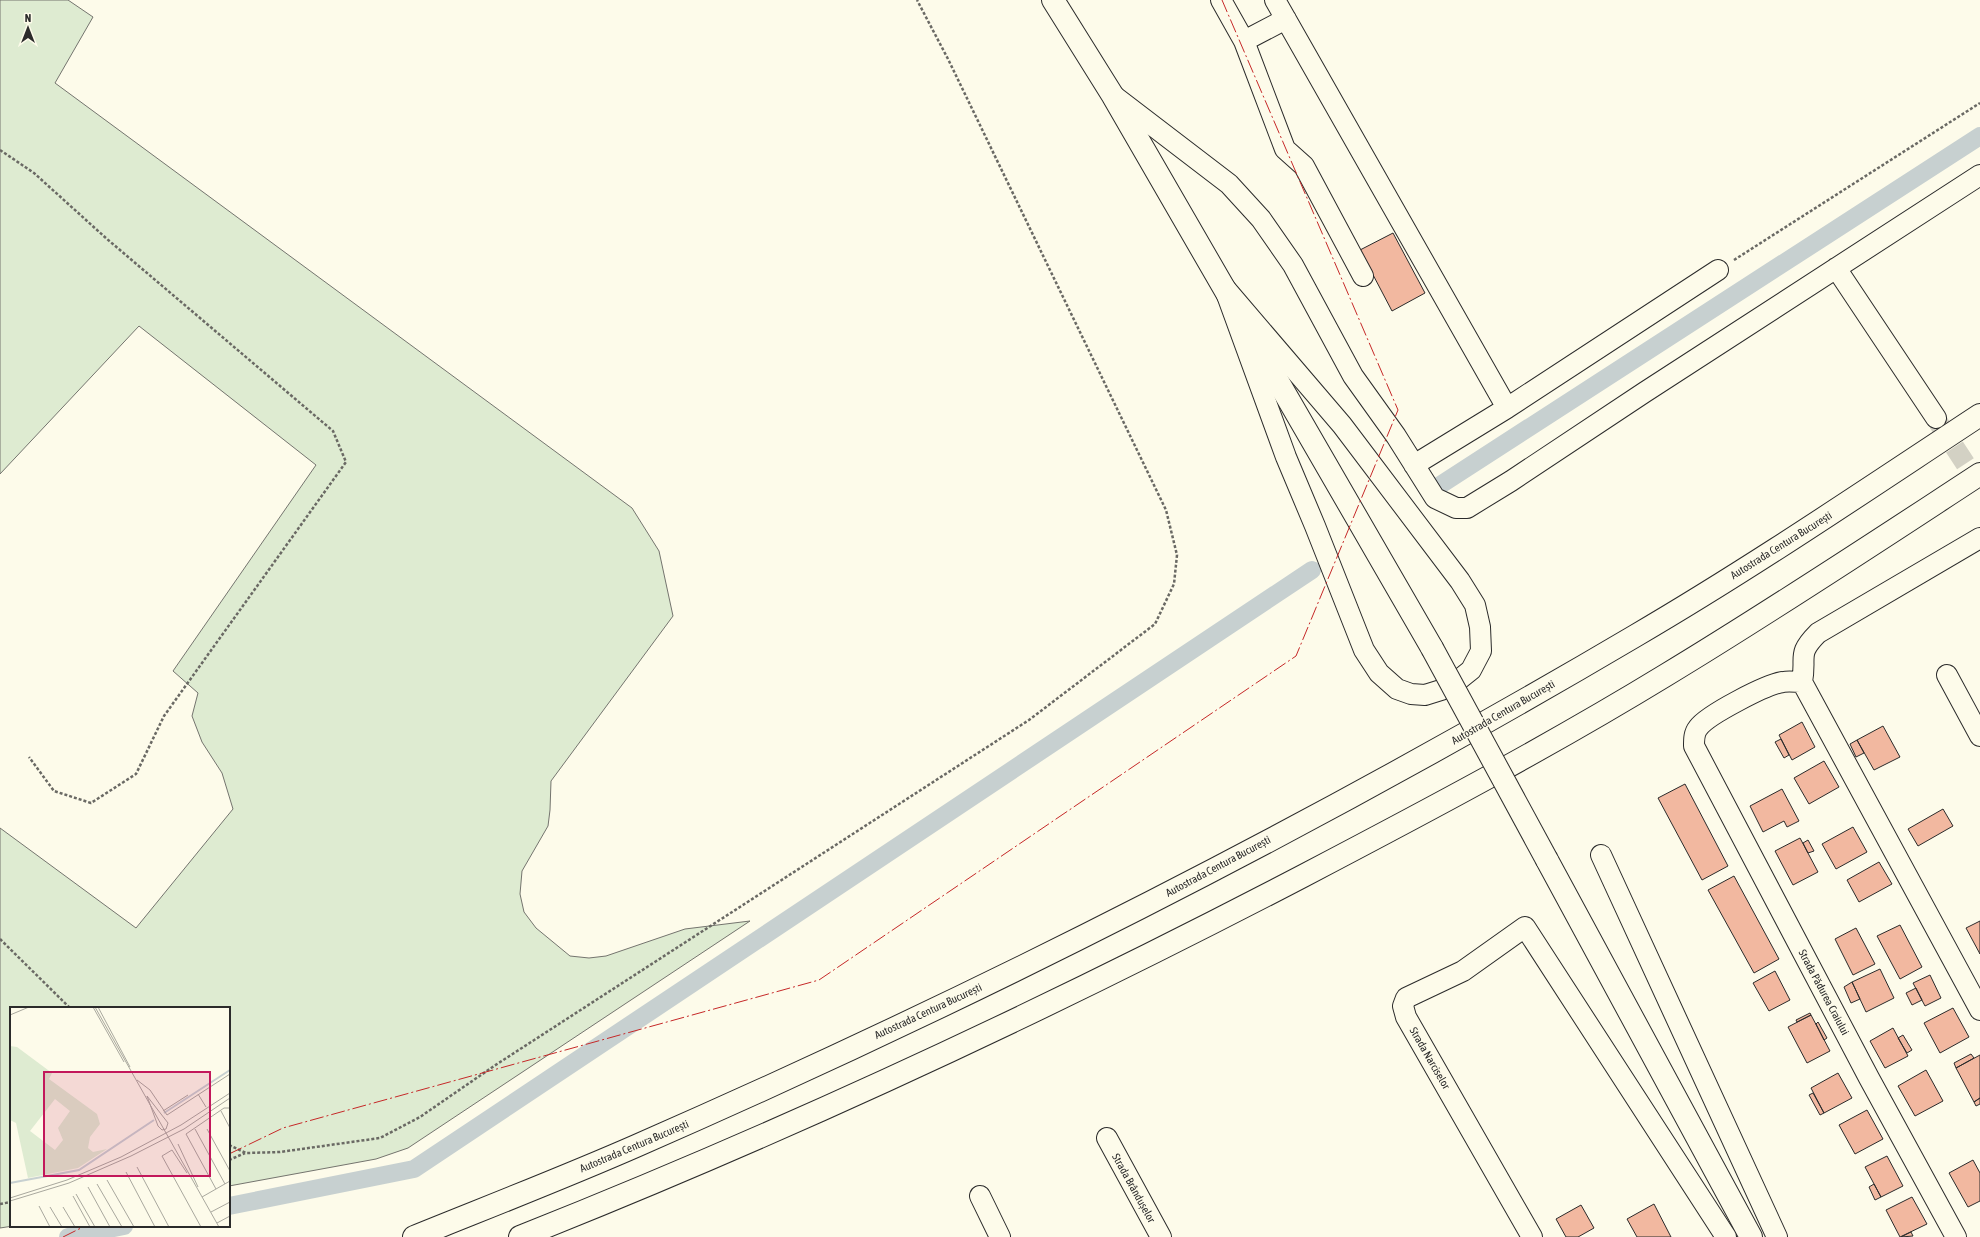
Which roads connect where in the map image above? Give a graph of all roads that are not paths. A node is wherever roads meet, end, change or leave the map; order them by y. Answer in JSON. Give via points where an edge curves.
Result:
{"nodes":[{"id":1,"x":1053,"y":0,"type":"edge"},
{"id":2,"x":1221,"y":0,"type":"edge"},
{"id":3,"x":1275,"y":0,"type":"edge"},
{"id":4,"x":1286,"y":20,"type":"junction"},
{"id":5,"x":1244,"y":41,"type":"junction"},
{"id":6,"x":1113,"y":96,"type":"junction"},
{"id":7,"x":1980,"y":175,"type":"edge"},
{"id":8,"x":1836,"y":268,"type":"junction"},
{"id":9,"x":1718,"y":270,"type":"road end"},
{"id":10,"x":1363,"y":276,"type":"dead end"},
{"id":11,"x":1224,"y":287,"type":"junction"},
{"id":12,"x":1507,"y":408,"type":"junction"},
{"id":13,"x":1980,"y":415,"type":"edge"},
{"id":14,"x":1936,"y":418,"type":"tunnel mouth"},
{"id":15,"x":1414,"y":465,"type":"junction"},
{"id":16,"x":1980,"y":474,"type":"edge"},
{"id":17,"x":1980,"y":538,"type":"edge"},
{"id":18,"x":1947,"y":675,"type":"dead end"},
{"id":19,"x":1802,"y":682,"type":"junction"},
{"id":20,"x":1980,"y":736,"type":"edge"},
{"id":21,"x":1601,"y":855,"type":"dead end"},
{"id":22,"x":1980,"y":1010,"type":"edge"},
{"id":23,"x":1107,"y":1138,"type":"dead end"},
{"id":24,"x":980,"y":1196,"type":"dead end"},
{"id":25,"x":414,"y":1237,"type":"edge"},
{"id":26,"x":520,"y":1237,"type":"edge"},
{"id":27,"x":1000,"y":1237,"type":"edge"},
{"id":28,"x":1161,"y":1237,"type":"edge"},
{"id":29,"x":1532,"y":1237,"type":"edge"},
{"id":30,"x":1726,"y":1237,"type":"edge"},
{"id":31,"x":1751,"y":1237,"type":"edge"},
{"id":32,"x":1777,"y":1237,"type":"edge"},
{"id":33,"x":1956,"y":1237,"type":"edge"}],
"edges":[{"from":1,"to":6,"type":"main road"},
{"from":2,"to":5,"type":"street"},
{"from":3,"to":4,"type":"street"},
{"from":4,"to":5,"type":"street"},
{"from":4,"to":12,"type":"street"},
{"from":5,"to":10,"type":"street","via":[[1285,149],[1304,166]]},
{"from":6,"to":11,"type":"main road"},
{"from":6,"to":15,"type":"street","via":[[1229,184],[1261,219],[1293,265],[1353,376]]},
{"from":7,"to":8,"type":"street"},
{"from":8,"to":14,"type":"street"},
{"from":8,"to":15,"type":"street","via":[[1467,508],[1456,508],[1435,498]]},
{"from":9,"to":12,"type":"street"},
{"from":11,"to":11,"type":"street","via":[[1286,457],[1364,650],[1379,673],[1397,689],[1411,694],[1425,695],[1456,682],[1471,670],[1481,651],[1480,627],[1475,605],[1460,581],[1342,425]]},
{"from":11,"to":31,"type":"main road","bridge":true,"via":[[1432,648]]},
{"from":12,"to":15,"type":"street"},
{"from":13,"to":25,"type":"main road","name":"Autostrada Centura București","via":[[1811,527],[1632,639],[1440,749],[1148,903],[933,1010],[774,1084],[634,1146]]},
{"from":16,"to":26,"type":"main road","via":[[1664,677],[1464,792],[1162,948],[939,1055],[773,1130]]},
{"from":17,"to":19,"type":"street","via":[[1818,633],[1807,644],[1803,655]]},
{"from":18,"to":20,"type":"street"},
{"from":19,"to":22,"type":"street"},
{"from":19,"to":33,"type":"street","name":"Strada Pădurea Craiului","via":[[1783,682],[1762,689],[1706,718],[1697,728],[1694,746]]},
{"from":21,"to":32,"type":"street"},
{"from":23,"to":28,"type":"street","name":"Strada Brândușelor"},
{"from":24,"to":27,"type":"street"},
{"from":29,"to":30,"type":"street","name":"Strada Narciselor","via":[[1406,1017],[1403,1006],[1406,998],[1463,971],[1525,927]]}]}
